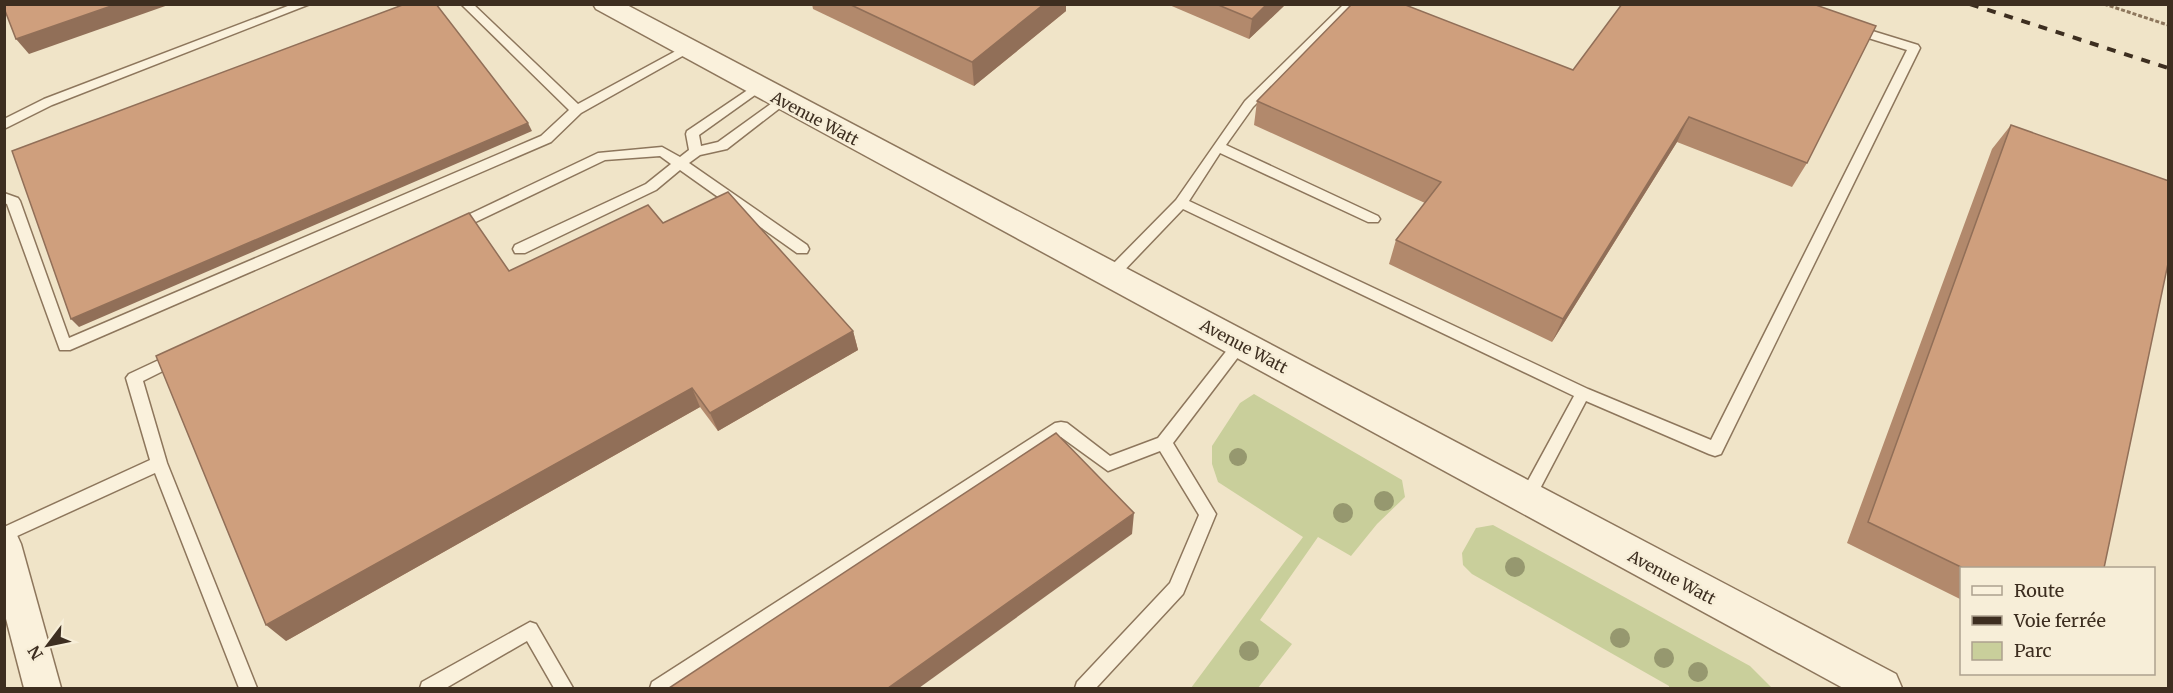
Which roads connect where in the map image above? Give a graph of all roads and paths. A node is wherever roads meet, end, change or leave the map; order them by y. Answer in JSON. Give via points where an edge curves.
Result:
{"nodes":[{"id":1,"x":305,"y":4,"type":"edge"},
{"id":2,"x":465,"y":4,"type":"edge"},
{"id":3,"x":605,"y":4,"type":"edge"},
{"id":4,"x":1351,"y":4,"type":"edge"},
{"id":5,"x":2104,"y":4,"type":"edge"},
{"id":6,"x":1834,"y":23,"type":"edge"},
{"id":7,"x":2169,"y":24,"type":"edge"},
{"id":8,"x":689,"y":49,"type":"junction"},
{"id":9,"x":771,"y":94,"type":"junction"},
{"id":10,"x":577,"y":110,"type":"junction"},
{"id":11,"x":4,"y":125,"type":"edge"},
{"id":12,"x":1218,"y":147,"type":"junction"},
{"id":13,"x":696,"y":151,"type":"junction"},
{"id":14,"x":679,"y":163,"type":"junction"},
{"id":15,"x":4,"y":198,"type":"edge"},
{"id":16,"x":1181,"y":203,"type":"junction"},
{"id":17,"x":1373,"y":219,"type":"dead end"},
{"id":18,"x":443,"y":232,"type":"edge"},
{"id":19,"x":520,"y":249,"type":"dead end"},
{"id":20,"x":802,"y":249,"type":"dead end"},
{"id":21,"x":1111,"y":275,"type":"junction"},
{"id":22,"x":1240,"y":344,"type":"junction"},
{"id":23,"x":188,"y":353,"type":"edge"},
{"id":24,"x":1583,"y":393,"type":"junction"},
{"id":25,"x":1164,"y":443,"type":"junction"},
{"id":26,"x":159,"y":463,"type":"junction"},
{"id":27,"x":1526,"y":499,"type":"junction"},
{"id":28,"x":4,"y":535,"type":"edge"},
{"id":29,"x":4,"y":544,"type":"edge"},
{"id":30,"x":44,"y":688,"type":"edge"},
{"id":31,"x":248,"y":688,"type":"edge"},
{"id":32,"x":429,"y":688,"type":"edge"},
{"id":33,"x":564,"y":688,"type":"edge"},
{"id":34,"x":659,"y":688,"type":"edge"},
{"id":35,"x":1084,"y":688,"type":"edge"},
{"id":36,"x":1880,"y":688,"type":"edge"}],
"edges":[{"from":1,"to":11,"type":"lane","via":[[48,102]]},
{"from":2,"to":10,"type":"lane"},
{"from":3,"to":8,"type":"street","name":"Avenue Watt"},
{"from":4,"to":12,"type":"lane","via":[[1249,104]]},
{"from":5,"to":7,"type":"path"},
{"from":6,"to":24,"type":"lane","via":[[1914,48],[1715,448]]},
{"from":8,"to":9,"type":"street","name":"Avenue Watt"},
{"from":8,"to":10,"type":"lane"},
{"from":9,"to":13,"type":"lane","via":[[722,146]]},
{"from":9,"to":13,"type":"lane","via":[[692,134]]},
{"from":9,"to":21,"type":"street","name":"Avenue Watt"},
{"from":10,"to":15,"type":"lane","via":[[546,139],[65,346],[13,201]]},
{"from":12,"to":16,"type":"lane"},
{"from":12,"to":17,"type":"lane"},
{"from":13,"to":14,"type":"lane"},
{"from":14,"to":18,"type":"lane","via":[[662,151],[603,156]]},
{"from":14,"to":19,"type":"lane","via":[[651,187]]},
{"from":14,"to":20,"type":"lane"},
{"from":16,"to":21,"type":"lane"},
{"from":16,"to":24,"type":"lane"},
{"from":21,"to":22,"type":"street","name":"Avenue Watt"},
{"from":22,"to":25,"type":"lane"},
{"from":22,"to":27,"type":"street","name":"Avenue Watt"},
{"from":23,"to":26,"type":"lane","via":[[134,378]]},
{"from":24,"to":27,"type":"lane"},
{"from":25,"to":34,"type":"lane","via":[[1108,464],[1060,428]]},
{"from":25,"to":35,"type":"lane","via":[[1208,514],[1177,588]]},
{"from":26,"to":28,"type":"lane"},
{"from":26,"to":31,"type":"lane"},
{"from":27,"to":36,"type":"street","name":"Avenue Watt"},
{"from":29,"to":30,"type":"street"},
{"from":32,"to":33,"type":"lane","via":[[530,630]]}]}
